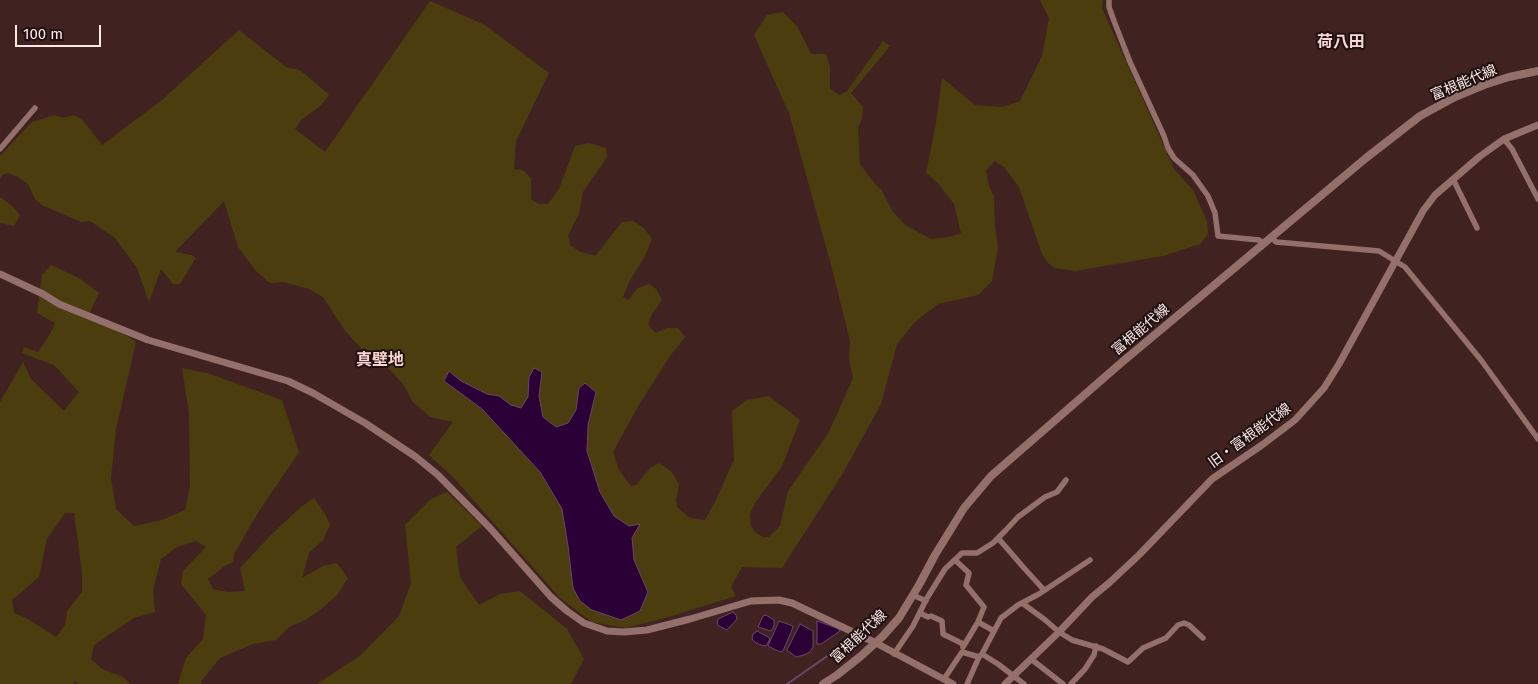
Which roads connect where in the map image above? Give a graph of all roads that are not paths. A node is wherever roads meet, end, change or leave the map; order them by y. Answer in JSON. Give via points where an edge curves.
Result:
{"nodes":[{"id":1,"x":1109,"y":0,"type":"edge"},
{"id":2,"x":1538,"y":71,"type":"edge"},
{"id":3,"x":35,"y":108,"type":"dead end"},
{"id":4,"x":1538,"y":125,"type":"edge"},
{"id":5,"x":1504,"y":138,"type":"junction"},
{"id":6,"x":0,"y":149,"type":"edge"},
{"id":7,"x":1453,"y":179,"type":"junction"},
{"id":8,"x":1538,"y":200,"type":"edge"},
{"id":9,"x":1477,"y":228,"type":"dead end"},
{"id":10,"x":1271,"y":237,"type":"junction"},
{"id":11,"x":1264,"y":243,"type":"junction"},
{"id":12,"x":1396,"y":262,"type":"junction"},
{"id":13,"x":0,"y":274,"type":"edge"},
{"id":14,"x":1538,"y":439,"type":"edge"},
{"id":15,"x":1066,"y":480,"type":"dead end"},
{"id":16,"x":998,"y":538,"type":"junction"},
{"id":17,"x":955,"y":560,"type":"junction"},
{"id":18,"x":1090,"y":560,"type":"dead end"},
{"id":19,"x":1044,"y":590,"type":"junction"},
{"id":20,"x":913,"y":595,"type":"junction"},
{"id":21,"x":926,"y":601,"type":"junction"},
{"id":22,"x":1022,"y":603,"type":"junction"},
{"id":23,"x":920,"y":614,"type":"junction"},
{"id":24,"x":978,"y":622,"type":"junction"},
{"id":25,"x":994,"y":631,"type":"junction"},
{"id":26,"x":1058,"y":632,"type":"junction"},
{"id":27,"x":1203,"y":638,"type":"dead end"},
{"id":28,"x":876,"y":643,"type":"junction"},
{"id":29,"x":963,"y":644,"type":"junction"},
{"id":30,"x":1096,"y":646,"type":"junction"},
{"id":31,"x":962,"y":652,"type":"junction"},
{"id":32,"x":894,"y":654,"type":"junction"},
{"id":33,"x":980,"y":656,"type":"junction"},
{"id":34,"x":1031,"y":659,"type":"junction"},
{"id":35,"x":1013,"y":676,"type":"junction"},
{"id":36,"x":944,"y":679,"type":"junction"},
{"id":37,"x":823,"y":684,"type":"edge"},
{"id":38,"x":953,"y":684,"type":"edge"},
{"id":39,"x":967,"y":684,"type":"edge"},
{"id":40,"x":1005,"y":684,"type":"edge"},
{"id":41,"x":1024,"y":684,"type":"edge"},
{"id":42,"x":1063,"y":684,"type":"edge"},
{"id":43,"x":1071,"y":684,"type":"edge"}],
"edges":[{"from":1,"to":11,"type":"street","via":[[1130,62],[1168,148],[1208,196],[1215,213],[1218,236]]},
{"from":2,"to":10,"type":"main road","name":"富根能代線","via":[[1484,85],[1420,116]]},
{"from":3,"to":6,"type":"street"},
{"from":4,"to":5,"type":"street","name":"旧・富根能代線"},
{"from":5,"to":7,"type":"street","name":"旧・富根能代線"},
{"from":5,"to":8,"type":"street"},
{"from":7,"to":9,"type":"street"},
{"from":7,"to":12,"type":"street","name":"旧・富根能代線","via":[[1423,211]]},
{"from":10,"to":11,"type":"main road","name":"富根能代線"},
{"from":10,"to":12,"type":"street","via":[[1276,242],[1379,251]]},
{"from":11,"to":20,"type":"main road","name":"富根能代線","via":[[991,476],[964,508]]},
{"from":12,"to":14,"type":"street","via":[[1405,267],[1481,360]]},
{"from":12,"to":26,"type":"street","name":"旧・富根能代線","via":[[1324,388],[1295,420],[1212,479],[1139,556]]},
{"from":13,"to":28,"type":"street","via":[[59,304],[148,340],[288,381],[365,423],[416,456],[438,475],[551,597],[584,623],[607,631],[647,630],[751,601],[779,600],[792,603]]},
{"from":15,"to":16,"type":"street","via":[[1056,492],[1018,517]]},
{"from":16,"to":17,"type":"street","via":[[977,553],[962,553]]},
{"from":16,"to":19,"type":"street"},
{"from":17,"to":21,"type":"street","via":[[945,569]]},
{"from":17,"to":24,"type":"street","via":[[969,573],[966,585],[984,607]]},
{"from":18,"to":19,"type":"street"},
{"from":19,"to":22,"type":"street"},
{"from":20,"to":21,"type":"street"},
{"from":20,"to":28,"type":"main road","name":"富根能代線","via":[[899,618]]},
{"from":21,"to":23,"type":"street"},
{"from":22,"to":25,"type":"street","via":[[1001,618]]},
{"from":22,"to":26,"type":"street"},
{"from":23,"to":29,"type":"street","via":[[942,621],[943,634]]},
{"from":23,"to":32,"type":"street"},
{"from":24,"to":25,"type":"street"},
{"from":24,"to":29,"type":"street"},
{"from":25,"to":33,"type":"street"},
{"from":26,"to":30,"type":"street","via":[[1072,640]]},
{"from":26,"to":34,"type":"street","name":"旧・富根能代線"},
{"from":27,"to":30,"type":"street","via":[[1184,623],[1166,638],[1143,648],[1128,662]]},
{"from":28,"to":32,"type":"street"},
{"from":28,"to":37,"type":"main road","name":"富根能代線"},
{"from":29,"to":31,"type":"street"},
{"from":30,"to":43,"type":"street","via":[[1085,669]]},
{"from":31,"to":33,"type":"street"},
{"from":31,"to":36,"type":"street"},
{"from":32,"to":36,"type":"street"},
{"from":33,"to":35,"type":"street"},
{"from":33,"to":39,"type":"street"},
{"from":34,"to":35,"type":"street","name":"旧・富根能代線"},
{"from":34,"to":42,"type":"street"},
{"from":35,"to":40,"type":"street","name":"旧・富根能代線"},
{"from":35,"to":41,"type":"street"},
{"from":36,"to":38,"type":"street"}]}
